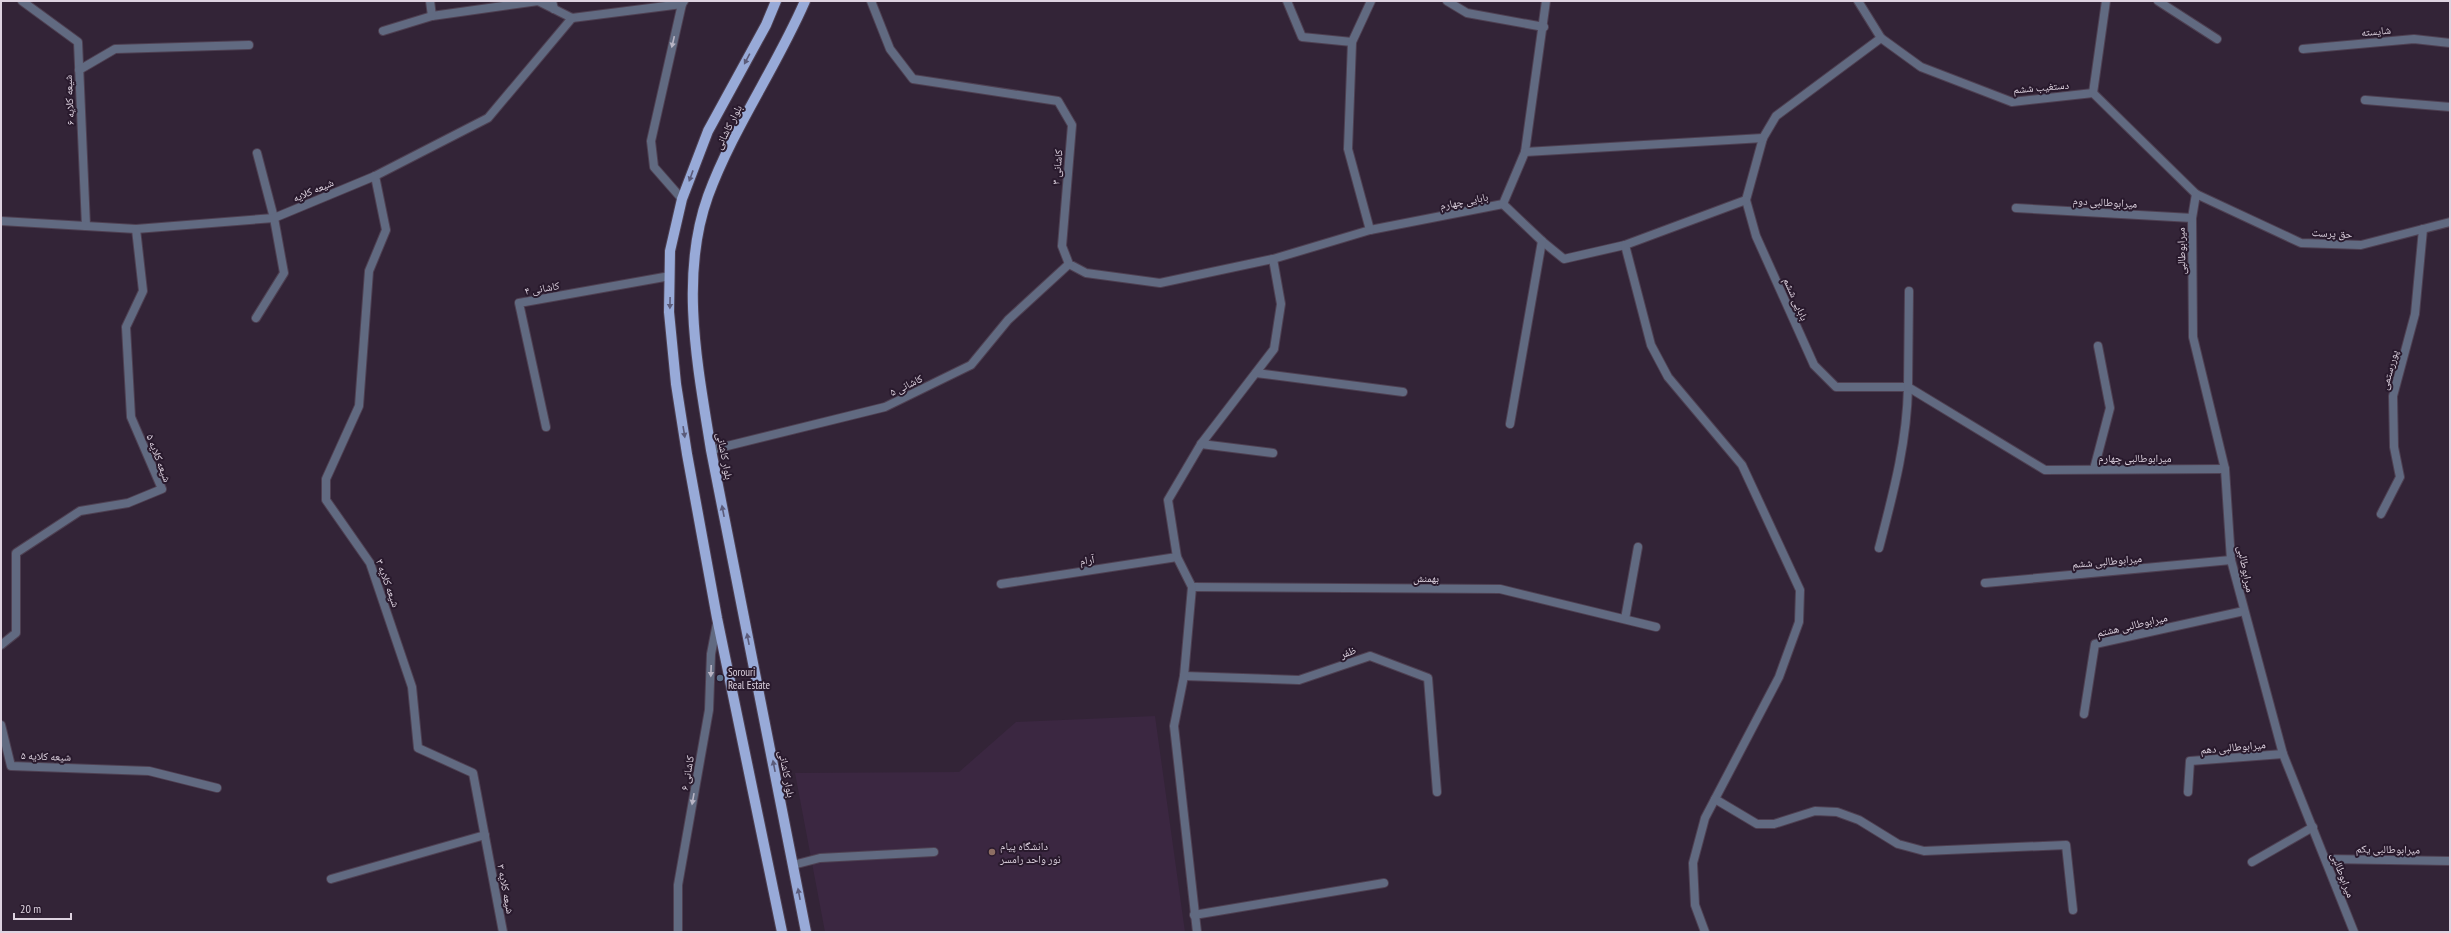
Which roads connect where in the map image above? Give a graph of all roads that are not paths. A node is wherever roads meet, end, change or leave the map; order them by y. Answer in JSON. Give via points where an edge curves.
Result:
{"nodes":[{"id":1,"x":22,"y":1,"type":"edge"},
{"id":2,"x":430,"y":1,"type":"edge"},
{"id":3,"x":538,"y":1,"type":"edge"},
{"id":4,"x":776,"y":1,"type":"edge"},
{"id":5,"x":805,"y":1,"type":"edge"},
{"id":6,"x":871,"y":1,"type":"edge"},
{"id":7,"x":1287,"y":1,"type":"edge"},
{"id":8,"x":1372,"y":1,"type":"edge"},
{"id":9,"x":1447,"y":1,"type":"edge"},
{"id":10,"x":1546,"y":1,"type":"edge"},
{"id":11,"x":1858,"y":1,"type":"edge"},
{"id":12,"x":2106,"y":1,"type":"edge"},
{"id":13,"x":2158,"y":1,"type":"edge"},
{"id":14,"x":683,"y":2,"type":"edge"},
{"id":15,"x":552,"y":5,"type":"edge"},
{"id":16,"x":432,"y":16,"type":"junction"},
{"id":17,"x":572,"y":18,"type":"junction"},
{"id":18,"x":1544,"y":27,"type":"junction"},
{"id":19,"x":383,"y":31,"type":"dead end"},
{"id":20,"x":1880,"y":38,"type":"junction"},
{"id":21,"x":2216,"y":39,"type":"dead end"},
{"id":22,"x":1352,"y":42,"type":"junction"},
{"id":23,"x":2450,"y":43,"type":"edge"},
{"id":24,"x":248,"y":45,"type":"dead end"},
{"id":25,"x":2303,"y":48,"type":"dead end"},
{"id":26,"x":79,"y":70,"type":"junction"},
{"id":27,"x":2093,"y":93,"type":"junction"},
{"id":28,"x":2365,"y":100,"type":"dead end"},
{"id":29,"x":2450,"y":106,"type":"edge"},
{"id":30,"x":1763,"y":138,"type":"junction"},
{"id":31,"x":1525,"y":152,"type":"junction"},
{"id":32,"x":258,"y":153,"type":"dead end"},
{"id":33,"x":375,"y":176,"type":"junction"},
{"id":34,"x":2196,"y":194,"type":"junction"},
{"id":35,"x":682,"y":199,"type":"junction"},
{"id":36,"x":1746,"y":200,"type":"junction"},
{"id":37,"x":1503,"y":204,"type":"junction"},
{"id":38,"x":2016,"y":208,"type":"dead end"},
{"id":39,"x":274,"y":218,"type":"junction"},
{"id":40,"x":2192,"y":218,"type":"junction"},
{"id":41,"x":1,"y":222,"type":"edge"},
{"id":42,"x":2450,"y":222,"type":"edge"},
{"id":43,"x":86,"y":226,"type":"junction"},
{"id":44,"x":136,"y":229,"type":"junction"},
{"id":45,"x":2423,"y":229,"type":"junction"},
{"id":46,"x":1370,"y":230,"type":"junction"},
{"id":47,"x":1542,"y":241,"type":"junction"},
{"id":48,"x":1625,"y":244,"type":"junction"},
{"id":49,"x":1274,"y":260,"type":"junction"},
{"id":50,"x":1069,"y":264,"type":"junction"},
{"id":51,"x":670,"y":276,"type":"junction"},
{"id":52,"x":1909,"y":291,"type":"dead end"},
{"id":53,"x":256,"y":318,"type":"dead end"},
{"id":54,"x":2098,"y":346,"type":"dead end"},
{"id":55,"x":1256,"y":373,"type":"junction"},
{"id":56,"x":1908,"y":387,"type":"junction"},
{"id":57,"x":1403,"y":392,"type":"dead end"},
{"id":58,"x":1510,"y":424,"type":"dead end"},
{"id":59,"x":546,"y":427,"type":"dead end"},
{"id":60,"x":1201,"y":444,"type":"junction"},
{"id":61,"x":711,"y":450,"type":"junction"},
{"id":62,"x":1274,"y":453,"type":"dead end"},
{"id":63,"x":2094,"y":469,"type":"junction"},
{"id":64,"x":2225,"y":469,"type":"junction"},
{"id":65,"x":2381,"y":514,"type":"dead end"},
{"id":66,"x":1638,"y":548,"type":"dead end"},
{"id":67,"x":1879,"y":548,"type":"dead end"},
{"id":68,"x":1177,"y":557,"type":"junction"},
{"id":69,"x":2231,"y":560,"type":"junction"},
{"id":70,"x":1985,"y":583,"type":"dead end"},
{"id":71,"x":1001,"y":584,"type":"dead end"},
{"id":72,"x":1192,"y":587,"type":"junction"},
{"id":73,"x":2244,"y":611,"type":"junction"},
{"id":74,"x":718,"y":618,"type":"junction"},
{"id":75,"x":1625,"y":619,"type":"junction"},
{"id":76,"x":1656,"y":627,"type":"dead end"},
{"id":77,"x":1,"y":645,"type":"edge"},
{"id":78,"x":1184,"y":676,"type":"junction"},
{"id":79,"x":2084,"y":714,"type":"dead end"},
{"id":80,"x":1,"y":725,"type":"edge"},
{"id":81,"x":2283,"y":754,"type":"junction"},
{"id":82,"x":218,"y":788,"type":"dead end"},
{"id":83,"x":1437,"y":792,"type":"dead end"},
{"id":84,"x":2188,"y":792,"type":"dead end"},
{"id":85,"x":1715,"y":799,"type":"junction"},
{"id":86,"x":2313,"y":827,"type":"junction"},
{"id":87,"x":485,"y":834,"type":"junction"},
{"id":88,"x":934,"y":852,"type":"dead end"},
{"id":89,"x":2326,"y":859,"type":"junction"},
{"id":90,"x":2252,"y":862,"type":"dead end"},
{"id":91,"x":2450,"y":862,"type":"edge"},
{"id":92,"x":793,"y":865,"type":"junction"},
{"id":93,"x":331,"y":879,"type":"dead end"},
{"id":94,"x":1384,"y":884,"type":"dead end"},
{"id":95,"x":2073,"y":910,"type":"dead end"},
{"id":96,"x":1194,"y":915,"type":"junction"},
{"id":97,"x":503,"y":932,"type":"edge"},
{"id":98,"x":678,"y":932,"type":"edge"},
{"id":99,"x":782,"y":932,"type":"edge"},
{"id":100,"x":806,"y":932,"type":"edge"},
{"id":101,"x":1197,"y":932,"type":"edge"},
{"id":102,"x":1705,"y":932,"type":"edge"},
{"id":103,"x":2354,"y":932,"type":"edge"}],
"edges":[{"from":1,"to":26,"type":"street","name":"شیعه کلایه ۶","via":[[78,42]]},
{"from":2,"to":16,"type":"street"},
{"from":3,"to":15,"type":"street"},
{"from":3,"to":16,"type":"street"},
{"from":4,"to":35,"type":"main road","name":"بلوار کاشانی","one_way":true,"via":[[766,25],[708,131]]},
{"from":5,"to":61,"type":"main road","name":"بلوار کاشانی","via":[[731,145],[708,197],[694,254],[694,312],[700,381]]},
{"from":6,"to":50,"type":"street","name":"کاشانی ۳","via":[[890,49],[913,79],[1058,101],[1072,125],[1062,246]]},
{"from":7,"to":22,"type":"street","via":[[1302,37]]},
{"from":8,"to":22,"type":"street"},
{"from":9,"to":18,"type":"street","via":[[1467,13]]},
{"from":10,"to":18,"type":"street","name":"بابایی چهارم"},
{"from":11,"to":20,"type":"street","name":"دستغیب ششم"},
{"from":12,"to":27,"type":"street"},
{"from":13,"to":21,"type":"street"},
{"from":14,"to":17,"type":"street"},
{"from":14,"to":35,"type":"street","one_way":true,"via":[[651,141],[654,167]]},
{"from":15,"to":17,"type":"street"},
{"from":16,"to":19,"type":"street"},
{"from":17,"to":33,"type":"street","name":"شیعه کلایه","via":[[488,118]]},
{"from":18,"to":31,"type":"street","name":"بابایی چهارم"},
{"from":20,"to":27,"type":"street","name":"دستغیب ششم","via":[[1921,67],[2012,102]]},
{"from":20,"to":30,"type":"street","via":[[1776,116]]},
{"from":22,"to":46,"type":"street","via":[[1348,148]]},
{"from":23,"to":25,"type":"street","name":"شایسته","via":[[2414,39]]},
{"from":24,"to":26,"type":"street","via":[[115,49]]},
{"from":26,"to":43,"type":"street","name":"شیعه کلایه ۶"},
{"from":27,"to":34,"type":"street"},
{"from":28,"to":29,"type":"street"},
{"from":30,"to":31,"type":"street"},
{"from":30,"to":36,"type":"street"},
{"from":31,"to":37,"type":"street","name":"بابایی چهارم"},
{"from":32,"to":39,"type":"street"},
{"from":33,"to":39,"type":"street","name":"شیعه کلایه"},
{"from":33,"to":87,"type":"street","name":"شیعه کلایه ۳","via":[[386,230],[369,271],[359,406],[326,479],[326,500],[370,562],[412,687],[418,748],[473,773]]},
{"from":34,"to":40,"type":"street","name":"میرابوطالبی"},
{"from":34,"to":45,"type":"street","name":"حق پرست","via":[[2301,242],[2361,246]]},
{"from":35,"to":51,"type":"main road","name":"بلوار کاشانی","via":[[670,251]]},
{"from":36,"to":48,"type":"street"},
{"from":36,"to":56,"type":"street","name":"بابایی ششم","via":[[1756,236],[1814,365],[1836,387]]},
{"from":37,"to":46,"type":"street","name":"بابایی چهارم"},
{"from":37,"to":47,"type":"street"},
{"from":38,"to":40,"type":"street","name":"میرابوطالبی دوم"},
{"from":39,"to":44,"type":"street","name":"شیعه کلایه"},
{"from":39,"to":53,"type":"street","via":[[284,273]]},
{"from":40,"to":64,"type":"street","name":"میرابوطالبی","via":[[2193,337]]},
{"from":41,"to":43,"type":"street","name":"شیعه کلایه"},
{"from":42,"to":45,"type":"street","name":"حق پرست"},
{"from":43,"to":44,"type":"street","name":"شیعه کلایه"},
{"from":44,"to":77,"type":"street","name":"شیعه کلایه ۵","via":[[143,292],[126,328],[131,417],[162,489],[128,503],[80,511],[16,553],[16,633]]},
{"from":45,"to":65,"type":"street","name":"پوررستمی","via":[[2415,314],[2393,396],[2394,448],[2400,477]]},
{"from":46,"to":49,"type":"street","name":"بابایی چهارم"},
{"from":47,"to":48,"type":"street","via":[[1564,259]]},
{"from":47,"to":58,"type":"street"},
{"from":48,"to":85,"type":"street","via":[[1651,345],[1668,377],[1742,465],[1800,590],[1799,622],[1779,677]]},
{"from":49,"to":50,"type":"street","via":[[1160,283],[1086,273]]},
{"from":49,"to":55,"type":"street","via":[[1281,304],[1274,349]]},
{"from":50,"to":61,"type":"street","name":"کاشانی ۵","via":[[1008,320],[971,365],[885,407]]},
{"from":51,"to":59,"type":"street","name":"کاشانی ۴","via":[[519,303]]},
{"from":51,"to":74,"type":"main road","name":"بلوار کاشانی","one_way":true,"via":[[669,312],[676,384]]},
{"from":52,"to":56,"type":"street"},
{"from":54,"to":63,"type":"street","via":[[2110,408]]},
{"from":55,"to":57,"type":"street"},
{"from":55,"to":60,"type":"street"},
{"from":56,"to":63,"type":"street","name":"میرابوطالبی چهارم","via":[[2045,470]]},
{"from":56,"to":67,"type":"street","via":[[1908,415],[1900,467]]},
{"from":60,"to":62,"type":"street"},
{"from":60,"to":68,"type":"street","via":[[1168,500]]},
{"from":92,"to":61,"type":"main road","name":"بلوار کاشانی","one_way":true},
{"from":63,"to":64,"type":"street","name":"میرابوطالبی چهارم"},
{"from":64,"to":69,"type":"street","name":"میرابوطالبی"},
{"from":66,"to":75,"type":"street"},
{"from":68,"to":71,"type":"street","name":"آرام"},
{"from":68,"to":72,"type":"street"},
{"from":69,"to":70,"type":"street","name":"میرابوطالبی ششم"},
{"from":69,"to":73,"type":"street","name":"میرابوطالبی"},
{"from":72,"to":75,"type":"street","name":"بهمنش","via":[[1500,589]]},
{"from":72,"to":78,"type":"street"},
{"from":73,"to":79,"type":"street","name":"میرابوطالبی هشتم","via":[[2095,644]]},
{"from":73,"to":81,"type":"street","name":"میرابوطالبی"},
{"from":74,"to":98,"type":"street","name":"کاشانی ۶","one_way":true,"via":[[711,654],[710,710],[678,886]]},
{"from":74,"to":99,"type":"main road","name":"بلوار کاشانی"},
{"from":75,"to":76,"type":"street","name":"بهمنش"},
{"from":78,"to":83,"type":"street","name":"ظفر","via":[[1299,680],[1370,656],[1428,678]]},
{"from":78,"to":96,"type":"street","via":[[1174,726]]},
{"from":80,"to":82,"type":"street","name":"شیعه کلایه ۵","via":[[11,766],[149,771]]},
{"from":81,"to":84,"type":"street","name":"میرابوطالبی دهم","via":[[2190,761]]},
{"from":81,"to":86,"type":"street","name":"میرابوطالبی"},
{"from":85,"to":95,"type":"street","via":[[1757,824],[1774,824],[1815,811],[1837,812],[1859,820],[1898,844],[1924,851],[2066,845]]},
{"from":85,"to":102,"type":"street","via":[[1705,818],[1693,863],[1695,905]]},
{"from":86,"to":89,"type":"street","name":"میرابوطالبی"},
{"from":86,"to":90,"type":"street"},
{"from":87,"to":93,"type":"street"},
{"from":87,"to":97,"type":"street","name":"شیعه کلایه ۳"},
{"from":88,"to":92,"type":"street","via":[[820,858]]},
{"from":89,"to":91,"type":"street","name":"میرابوطالبی یکم"},
{"from":89,"to":103,"type":"street","name":"میرابوطالبی"},
{"from":100,"to":92,"type":"main road","name":"بلوار کاشانی","one_way":true},
{"from":94,"to":96,"type":"street"},
{"from":96,"to":101,"type":"street"}]}
